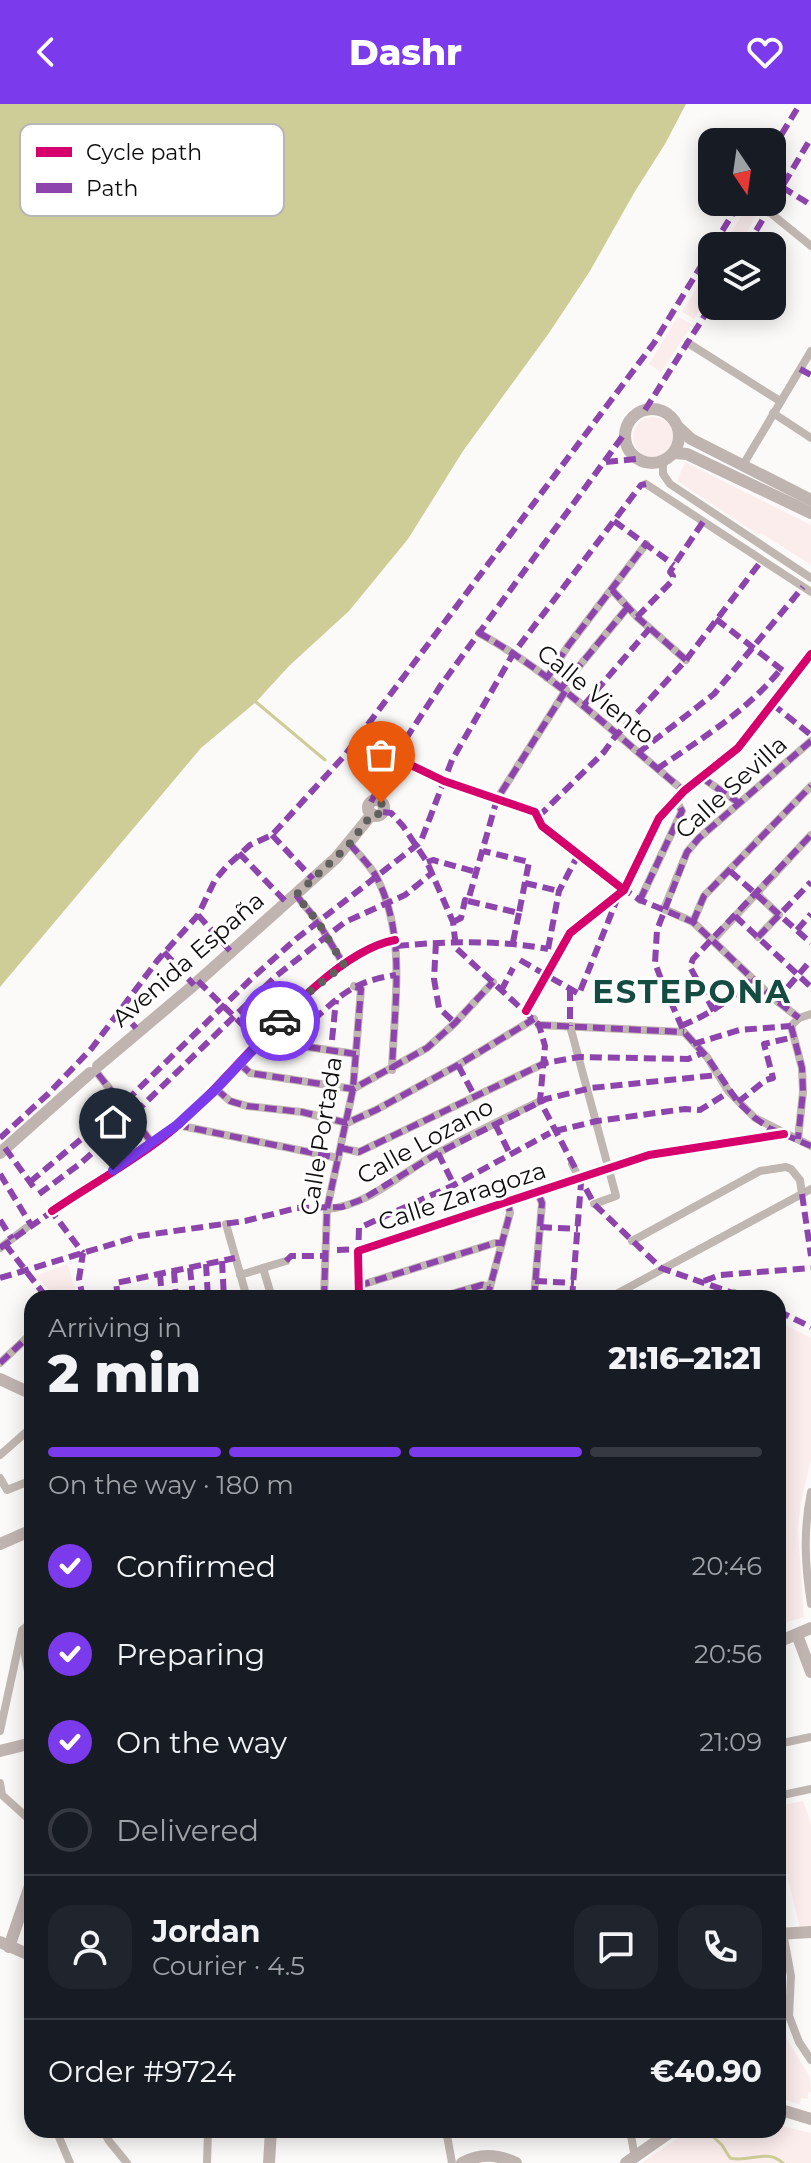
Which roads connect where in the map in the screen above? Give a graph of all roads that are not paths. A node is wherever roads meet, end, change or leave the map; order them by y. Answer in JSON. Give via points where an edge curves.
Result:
{"nodes":[{"id":1,"x":774,"y":216,"type":"edge"},
{"id":2,"x":811,"y":246,"type":"edge"},
{"id":3,"x":688,"y":343,"type":"dead end"},
{"id":4,"x":811,"y":351,"type":"edge"},
{"id":5,"x":780,"y":401,"type":"junction"},
{"id":6,"x":773,"y":413,"type":"junction"},
{"id":7,"x":678,"y":427,"type":"junction"},
{"id":8,"x":811,"y":438,"type":"edge"},
{"id":9,"x":674,"y":453,"type":"junction"},
{"id":10,"x":663,"y":461,"type":"junction"},
{"id":11,"x":743,"y":465,"type":"junction"},
{"id":12,"x":646,"y":484,"type":"dead end"},
{"id":13,"x":811,"y":484,"type":"edge"},
{"id":14,"x":692,"y":500,"type":"junction"},
{"id":15,"x":806,"y":504,"type":"edge"},
{"id":16,"x":680,"y":507,"type":"junction"},
{"id":17,"x":710,"y":512,"type":"junction"},
{"id":18,"x":703,"y":522,"type":"junction"},
{"id":19,"x":646,"y":544,"type":"dead end"},
{"id":20,"x":769,"y":550,"type":"junction"},
{"id":21,"x":762,"y":560,"type":"junction"},
{"id":22,"x":810,"y":578,"type":"edge"},
{"id":23,"x":612,"y":590,"type":"junction"},
{"id":24,"x":807,"y":590,"type":"edge"},
{"id":25,"x":628,"y":607,"type":"junction"},
{"id":26,"x":479,"y":633,"type":"dead end"},
{"id":27,"x":811,"y":654,"type":"edge"},
{"id":28,"x":686,"y":660,"type":"dead end"},
{"id":29,"x":547,"y":678,"type":"junction"},
{"id":30,"x":564,"y":689,"type":"junction"},
{"id":31,"x":811,"y":741,"type":"edge"},
{"id":32,"x":394,"y":757,"type":"dead end"},
{"id":33,"x":701,"y":777,"type":"junction"},
{"id":34,"x":811,"y":786,"type":"edge"},
{"id":35,"x":684,"y":791,"type":"junction"},
{"id":36,"x":497,"y":799,"type":"junction"},
{"id":37,"x":676,"y":800,"type":"junction"},
{"id":38,"x":739,"y":803,"type":"junction"},
{"id":39,"x":372,"y":814,"type":"dead end"},
{"id":40,"x":811,"y":835,"type":"edge"},
{"id":41,"x":669,"y":841,"type":"junction"},
{"id":42,"x":350,"y":844,"type":"junction"},
{"id":43,"x":687,"y":852,"type":"junction"},
{"id":44,"x":624,"y":890,"type":"junction"},
{"id":45,"x":756,"y":893,"type":"junction"},
{"id":46,"x":296,"y":895,"type":"junction"},
{"id":47,"x":640,"y":900,"type":"dead end"},
{"id":48,"x":693,"y":922,"type":"junction"},
{"id":49,"x":758,"y":937,"type":"dead end"},
{"id":50,"x":395,"y":940,"type":"junction"},
{"id":51,"x":713,"y":940,"type":"junction"},
{"id":52,"x":344,"y":965,"type":"junction"},
{"id":53,"x":493,"y":982,"type":"dead end"},
{"id":54,"x":354,"y":986,"type":"dead end"},
{"id":55,"x":526,"y":1011,"type":"dead end"},
{"id":56,"x":811,"y":1014,"type":"edge"},
{"id":57,"x":799,"y":1018,"type":"junction"},
{"id":58,"x":570,"y":1026,"type":"junction"},
{"id":59,"x":297,"y":1034,"type":"dead end"},
{"id":60,"x":356,"y":1054,"type":"junction"},
{"id":61,"x":545,"y":1063,"type":"dead end"},
{"id":62,"x":240,"y":1064,"type":"junction"},
{"id":63,"x":392,"y":1070,"type":"junction"},
{"id":64,"x":95,"y":1071,"type":"junction"},
{"id":65,"x":216,"y":1089,"type":"junction"},
{"id":66,"x":353,"y":1089,"type":"junction"},
{"id":67,"x":540,"y":1101,"type":"dead end"},
{"id":68,"x":347,"y":1123,"type":"junction"},
{"id":69,"x":177,"y":1125,"type":"junction"},
{"id":70,"x":784,"y":1134,"type":"junction"},
{"id":71,"x":798,"y":1139,"type":"junction"},
{"id":72,"x":153,"y":1144,"type":"junction"},
{"id":73,"x":811,"y":1146,"type":"edge"},
{"id":74,"x":341,"y":1148,"type":"junction"},
{"id":75,"x":0,"y":1153,"type":"edge"},
{"id":76,"x":338,"y":1158,"type":"junction"},
{"id":77,"x":572,"y":1164,"type":"dead end"},
{"id":78,"x":610,"y":1167,"type":"junction"},
{"id":79,"x":579,"y":1178,"type":"junction"},
{"id":80,"x":811,"y":1189,"type":"edge"},
{"id":81,"x":538,"y":1193,"type":"junction"},
{"id":82,"x":802,"y":1194,"type":"junction"},
{"id":83,"x":508,"y":1202,"type":"junction"},
{"id":84,"x":594,"y":1204,"type":"dead end"},
{"id":85,"x":327,"y":1209,"type":"junction"},
{"id":86,"x":52,"y":1211,"type":"dead end"},
{"id":87,"x":226,"y":1224,"type":"dead end"},
{"id":88,"x":26,"y":1228,"type":"dead end"},
{"id":89,"x":632,"y":1241,"type":"dead end"},
{"id":90,"x":502,"y":1243,"type":"junction"},
{"id":91,"x":0,"y":1248,"type":"edge"},
{"id":92,"x":286,"y":1261,"type":"dead end"},
{"id":93,"x":263,"y":1268,"type":"junction"},
{"id":94,"x":240,"y":1275,"type":"junction"},
{"id":95,"x":358,"y":1286,"type":"junction"},
{"id":96,"x":490,"y":1287,"type":"junction"},
{"id":97,"x":245,"y":1290,"type":"edge"},
{"id":98,"x":270,"y":1290,"type":"edge"},
{"id":99,"x":324,"y":1290,"type":"edge"},
{"id":100,"x":358,"y":1290,"type":"edge"},
{"id":101,"x":465,"y":1290,"type":"edge"},
{"id":102,"x":489,"y":1290,"type":"edge"},
{"id":103,"x":535,"y":1290,"type":"edge"},
{"id":104,"x":623,"y":1290,"type":"edge"},
{"id":105,"x":24,"y":1340,"type":"edge"},
{"id":106,"x":0,"y":1363,"type":"edge"},
{"id":107,"x":0,"y":1379,"type":"edge"},
{"id":108,"x":24,"y":1390,"type":"edge"},
{"id":109,"x":24,"y":1434,"type":"edge"},
{"id":110,"x":0,"y":1455,"type":"edge"},
{"id":111,"x":0,"y":1478,"type":"edge"},
{"id":112,"x":24,"y":1483,"type":"edge"},
{"id":113,"x":811,"y":1492,"type":"edge"},
{"id":114,"x":24,"y":1534,"type":"edge"},
{"id":115,"x":0,"y":1544,"type":"edge"},
{"id":116,"x":811,"y":1604,"type":"edge"},
{"id":117,"x":24,"y":1628,"type":"edge"},
{"id":118,"x":806,"y":1633,"type":"edge"},
{"id":119,"x":21,"y":1638,"type":"junction"},
{"id":120,"x":786,"y":1640,"type":"edge"},
{"id":121,"x":24,"y":1644,"type":"edge"},
{"id":122,"x":811,"y":1672,"type":"edge"},
{"id":123,"x":0,"y":1731,"type":"edge"},
{"id":124,"x":811,"y":1737,"type":"edge"},
{"id":125,"x":786,"y":1742,"type":"edge"},
{"id":126,"x":24,"y":1745,"type":"edge"},
{"id":127,"x":0,"y":1751,"type":"edge"},
{"id":128,"x":0,"y":1783,"type":"edge"},
{"id":129,"x":811,"y":1789,"type":"edge"},
{"id":130,"x":786,"y":1794,"type":"edge"},
{"id":131,"x":24,"y":1815,"type":"edge"},
{"id":132,"x":24,"y":1899,"type":"edge"},
{"id":133,"x":811,"y":1932,"type":"edge"},
{"id":134,"x":786,"y":1934,"type":"edge"},
{"id":135,"x":4,"y":1945,"type":"edge"},
{"id":136,"x":24,"y":1953,"type":"edge"},
{"id":137,"x":786,"y":1955,"type":"edge"},
{"id":138,"x":811,"y":2060,"type":"edge"},
{"id":139,"x":786,"y":2111,"type":"edge"},
{"id":140,"x":811,"y":2119,"type":"edge"},
{"id":141,"x":59,"y":2138,"type":"edge"},
{"id":142,"x":107,"y":2138,"type":"edge"},
{"id":143,"x":208,"y":2138,"type":"edge"},
{"id":144,"x":271,"y":2138,"type":"edge"},
{"id":145,"x":447,"y":2138,"type":"edge"},
{"id":146,"x":630,"y":2138,"type":"edge"},
{"id":147,"x":662,"y":2138,"type":"edge"},
{"id":148,"x":630,"y":2160,"type":"edge"},
{"id":149,"x":70,"y":2163,"type":"edge"},
{"id":150,"x":127,"y":2163,"type":"edge"},
{"id":151,"x":207,"y":2163,"type":"edge"},
{"id":152,"x":269,"y":2163,"type":"edge"},
{"id":153,"x":452,"y":2163,"type":"edge"},
{"id":154,"x":462,"y":2163,"type":"edge"},
{"id":155,"x":516,"y":2163,"type":"edge"}],
"edges":[{"from":1,"to":2,"type":"street"},
{"from":3,"to":5,"type":"street"},
{"from":4,"to":5,"type":"street"},
{"from":5,"to":6,"type":"street"},
{"from":6,"to":8,"type":"street"},
{"from":6,"to":11,"type":"street"},
{"from":7,"to":9,"type":"street"},
{"from":7,"to":10,"type":"street","via":[[655,409],[637,414],[628,424],[625,438],[632,454],[643,462]]},
{"from":7,"to":11,"type":"street"},
{"from":9,"to":10,"type":"street"},
{"from":9,"to":15,"type":"street"},
{"from":10,"to":14,"type":"street","via":[[665,478]]},
{"from":11,"to":15,"type":"street"},
{"from":12,"to":16,"type":"street"},
{"from":13,"to":15,"type":"street"},
{"from":14,"to":16,"type":"street"},
{"from":14,"to":17,"type":"street"},
{"from":16,"to":18,"type":"street"},
{"from":17,"to":18,"type":"street"},
{"from":17,"to":20,"type":"street"},
{"from":18,"to":21,"type":"street"},
{"from":19,"to":23,"type":"street"},
{"from":20,"to":21,"type":"street"},
{"from":20,"to":22,"type":"street"},
{"from":21,"to":24,"type":"street"},
{"from":22,"to":24,"type":"street"},
{"from":23,"to":25,"type":"street"},
{"from":23,"to":29,"type":"street"},
{"from":25,"to":28,"type":"street"},
{"from":25,"to":30,"type":"street"},
{"from":26,"to":29,"type":"street","name":"Calle Viento"},
{"from":27,"to":33,"type":"street","via":[[738,748]]},
{"from":29,"to":30,"type":"street","name":"Calle Viento"},
{"from":30,"to":35,"type":"street","name":"Calle Viento"},
{"from":30,"to":36,"type":"street"},
{"from":31,"to":38,"type":"street","name":"Calle Sevilla"},
{"from":32,"to":36,"type":"street"},
{"from":33,"to":35,"type":"street"},
{"from":33,"to":38,"type":"street"},
{"from":34,"to":48,"type":"street","via":[[704,896]]},
{"from":35,"to":37,"type":"street"},
{"from":36,"to":44,"type":"street","via":[[535,812],[542,826]]},
{"from":37,"to":41,"type":"street","via":[[682,811]]},
{"from":37,"to":44,"type":"street","via":[[659,818]]},
{"from":38,"to":43,"type":"street","name":"Calle Sevilla"},
{"from":39,"to":42,"type":"street","name":"Avenida España"},
{"from":40,"to":45,"type":"street"},
{"from":41,"to":43,"type":"street"},
{"from":41,"to":47,"type":"street"},
{"from":42,"to":46,"type":"street","name":"Avenida España"},
{"from":42,"to":50,"type":"street","via":[[377,878]]},
{"from":43,"to":48,"type":"street","name":"Calle Sevilla","via":[[664,909]]},
{"from":44,"to":55,"type":"street","via":[[570,933]]},
{"from":45,"to":49,"type":"street","via":[[779,915]]},
{"from":45,"to":51,"type":"street"},
{"from":46,"to":52,"type":"street"},
{"from":46,"to":64,"type":"street","name":"Avenida España"},
{"from":48,"to":51,"type":"street"},
{"from":50,"to":52,"type":"street","via":[[378,943]]},
{"from":50,"to":63,"type":"street"},
{"from":51,"to":57,"type":"street"},
{"from":52,"to":62,"type":"street","via":[[304,996]]},
{"from":53,"to":63,"type":"street","via":[[427,1048]]},
{"from":54,"to":60,"type":"street","name":"Calle Portada","via":[[361,989]]},
{"from":56,"to":57,"type":"street"},
{"from":57,"to":71,"type":"street","via":[[791,1026],[802,1068]]},
{"from":58,"to":68,"type":"street","via":[[536,1022]]},
{"from":58,"to":70,"type":"street","via":[[684,1032],[738,1102]]},
{"from":58,"to":78,"type":"street"},
{"from":59,"to":60,"type":"street","via":[[301,1046]]},
{"from":60,"to":66,"type":"street","name":"Calle Portada"},
{"from":61,"to":74,"type":"street","via":[[359,1152]]},
{"from":62,"to":65,"type":"street"},
{"from":62,"to":66,"type":"street","via":[[250,1073]]},
{"from":63,"to":66,"type":"street"},
{"from":64,"to":72,"type":"street"},
{"from":64,"to":75,"type":"street","name":"Avenida España"},
{"from":65,"to":68,"type":"street","via":[[247,1106]]},
{"from":65,"to":69,"type":"street"},
{"from":66,"to":68,"type":"street","name":"Calle Portada"},
{"from":67,"to":85,"type":"street","name":"Calle Lozano","via":[[363,1199]]},
{"from":68,"to":74,"type":"street","name":"Calle Portada"},
{"from":69,"to":72,"type":"street"},
{"from":69,"to":76,"type":"street"},
{"from":70,"to":71,"type":"street"},
{"from":70,"to":78,"type":"street","name":"Calle Zaragoza","via":[[649,1155]]},
{"from":71,"to":73,"type":"street"},
{"from":72,"to":86,"type":"street"},
{"from":74,"to":76,"type":"street","name":"Calle Portada"},
{"from":76,"to":85,"type":"street","name":"Calle Portada"},
{"from":77,"to":79,"type":"street"},
{"from":78,"to":79,"type":"street","name":"Calle Zaragoza"},
{"from":78,"to":84,"type":"street","via":[[616,1196]]},
{"from":79,"to":81,"type":"street","name":"Calle Zaragoza"},
{"from":80,"to":82,"type":"street"},
{"from":81,"to":83,"type":"street","name":"Calle Zaragoza"},
{"from":81,"to":103,"type":"street","via":[[542,1203]]},
{"from":82,"to":89,"type":"street","via":[[791,1169],[760,1171]]},
{"from":82,"to":104,"type":"street"},
{"from":83,"to":90,"type":"street"},
{"from":83,"to":95,"type":"street","name":"Calle Zaragoza","via":[[358,1251]]},
{"from":85,"to":99,"type":"street","name":"Calle Portada"},
{"from":87,"to":94,"type":"street"},
{"from":88,"to":91,"type":"street"},
{"from":90,"to":95,"type":"street"},
{"from":90,"to":96,"type":"street"},
{"from":92,"to":93,"type":"street"},
{"from":93,"to":94,"type":"street"},
{"from":93,"to":98,"type":"street"},
{"from":94,"to":97,"type":"street"},
{"from":95,"to":100,"type":"street"},
{"from":96,"to":101,"type":"street"},
{"from":96,"to":102,"type":"street"},
{"from":105,"to":106,"type":"street"},
{"from":107,"to":108,"type":"street"},
{"from":109,"to":110,"type":"street"},
{"from":111,"to":112,"type":"street","via":[[7,1490]]},
{"from":113,"to":116,"type":"street","via":[[805,1561]]},
{"from":114,"to":115,"type":"street"},
{"from":117,"to":119,"type":"street"},
{"from":118,"to":120,"type":"street"},
{"from":118,"to":122,"type":"street"},
{"from":119,"to":121,"type":"street"},
{"from":119,"to":123,"type":"street"},
{"from":124,"to":125,"type":"street"},
{"from":126,"to":127,"type":"street"},
{"from":128,"to":131,"type":"street","via":[[2,1795]]},
{"from":129,"to":130,"type":"street"},
{"from":132,"to":135,"type":"street"},
{"from":133,"to":134,"type":"street"},
{"from":135,"to":136,"type":"street"},
{"from":137,"to":138,"type":"street","via":[[789,2016]]},
{"from":139,"to":140,"type":"street"},
{"from":141,"to":149,"type":"street"},
{"from":142,"to":150,"type":"street"},
{"from":143,"to":151,"type":"street"},
{"from":144,"to":152,"type":"street"},
{"from":145,"to":153,"type":"street"},
{"from":146,"to":148,"type":"street"},
{"from":147,"to":148,"type":"street"},
{"from":154,"to":155,"type":"street","via":[[478,2155]]}]}
